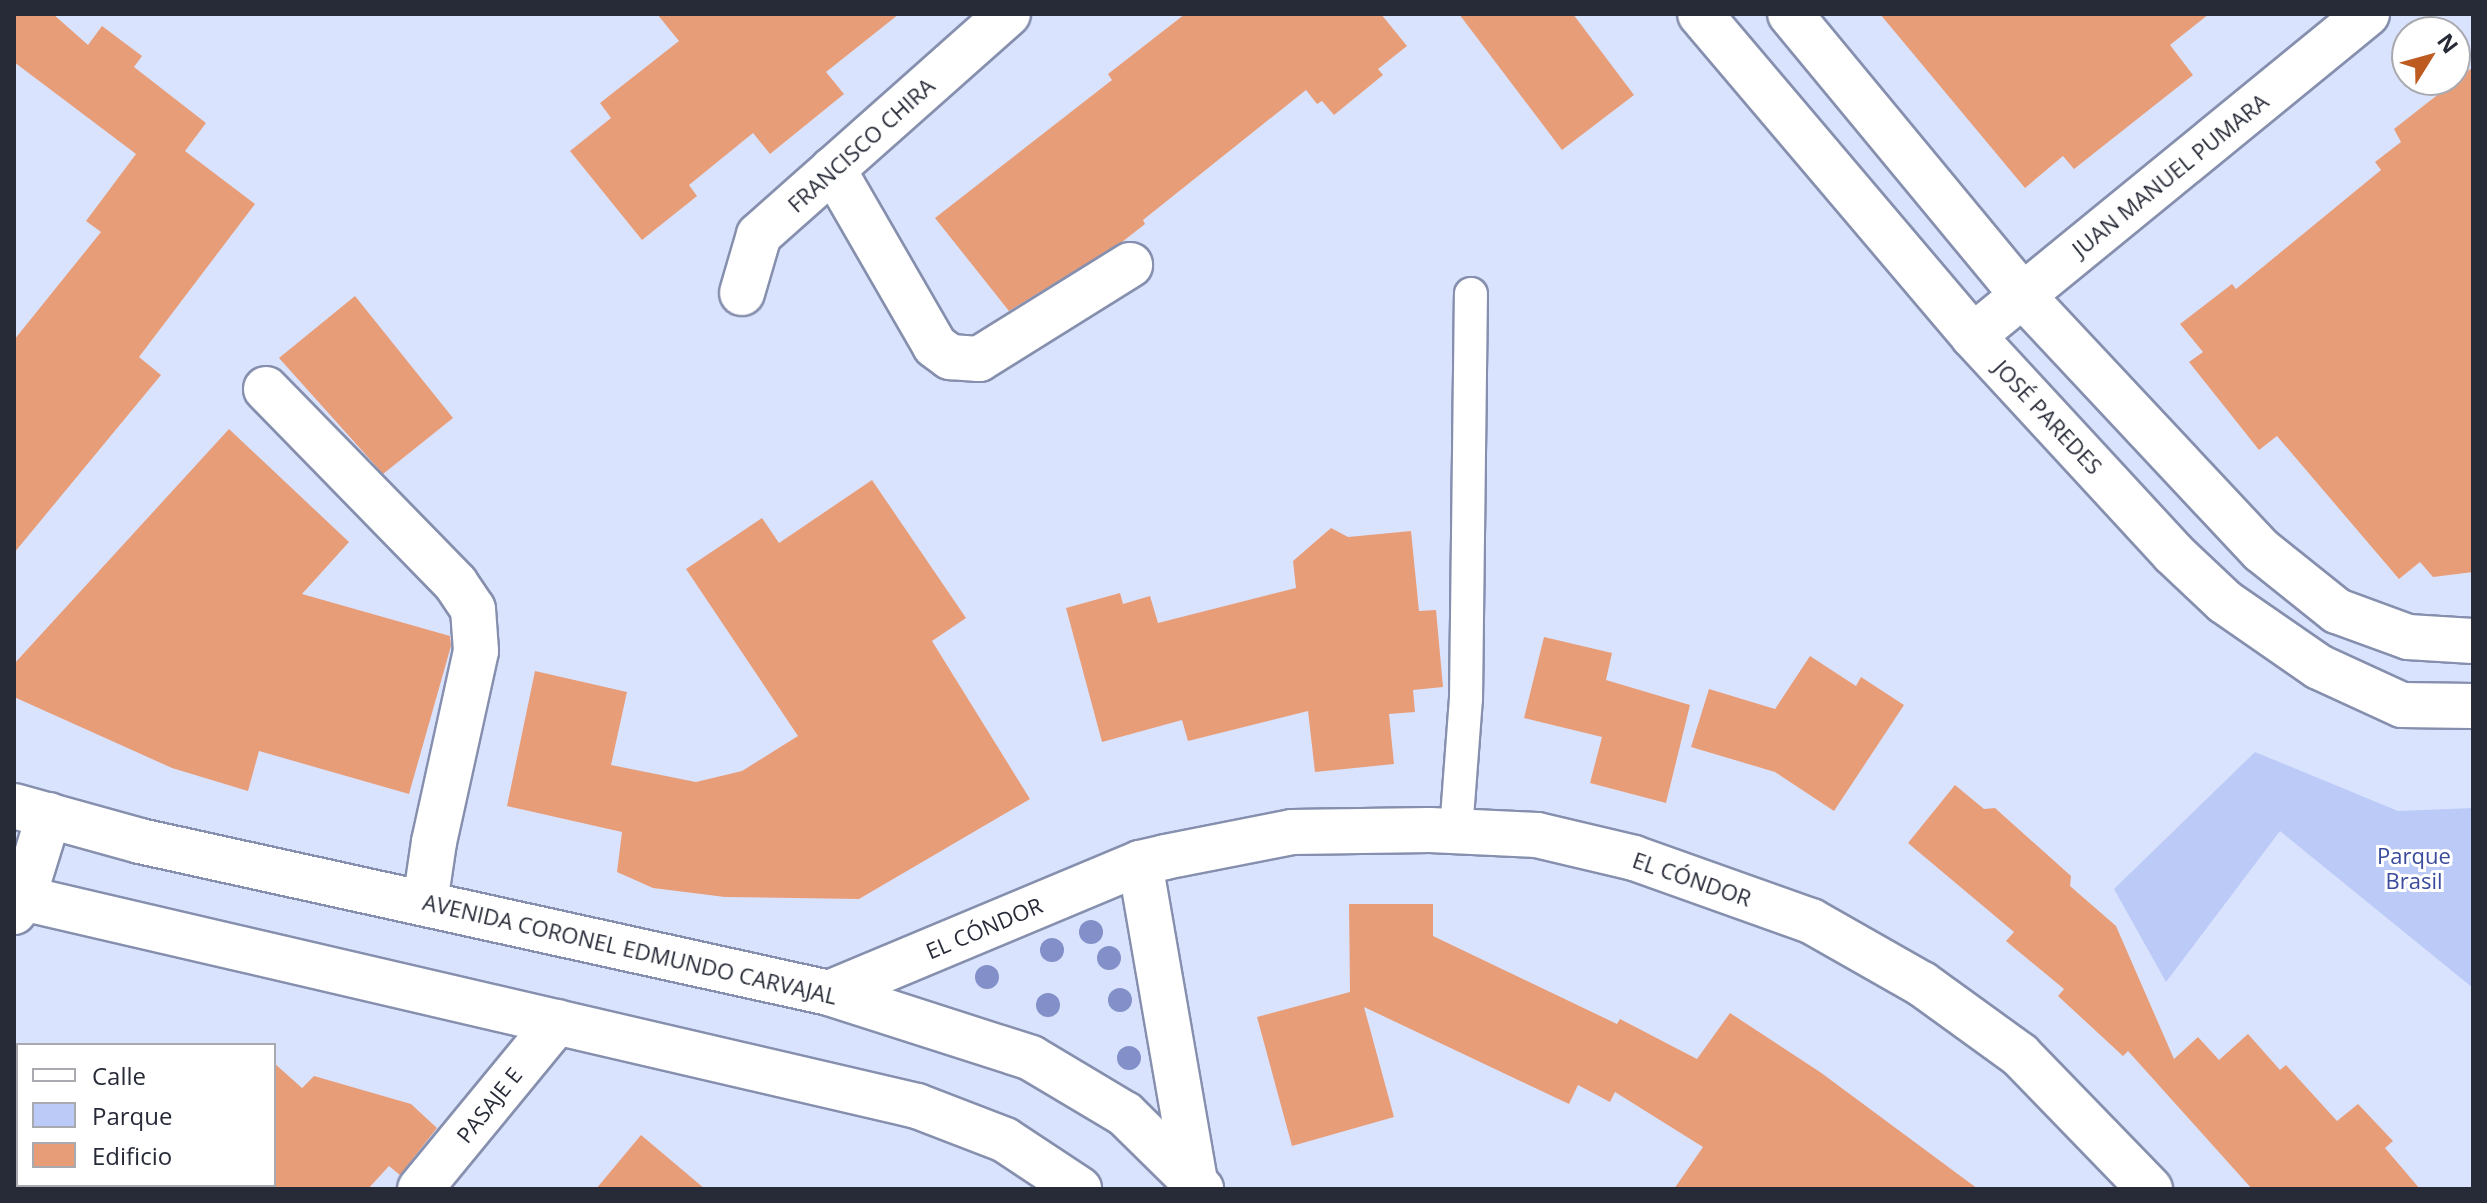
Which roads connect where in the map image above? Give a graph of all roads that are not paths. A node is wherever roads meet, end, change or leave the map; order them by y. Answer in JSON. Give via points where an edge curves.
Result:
{"nodes":[{"id":1,"x":1008,"y":14,"type":"edge"},
{"id":2,"x":1700,"y":14,"type":"edge"},
{"id":3,"x":1790,"y":14,"type":"edge"},
{"id":4,"x":2367,"y":14,"type":"edge"},
{"id":5,"x":833,"y":169,"type":"junction"},
{"id":6,"x":1130,"y":265,"type":"dead end"},
{"id":7,"x":742,"y":293,"type":"dead end"},
{"id":8,"x":1471,"y":294,"type":"dead end"},
{"id":9,"x":2023,"y":296,"type":"junction"},
{"id":10,"x":1973,"y":336,"type":"junction"},
{"id":11,"x":266,"y":389,"type":"dead end"},
{"id":12,"x":2473,"y":641,"type":"edge"},
{"id":13,"x":2473,"y":706,"type":"edge"},
{"id":14,"x":32,"y":810,"type":"edge"},
{"id":15,"x":1456,"y":831,"type":"junction"},
{"id":16,"x":1140,"y":863,"type":"junction"},
{"id":17,"x":17,"y":903,"type":"edge"},
{"id":18,"x":425,"y":903,"type":"junction"},
{"id":19,"x":829,"y":993,"type":"junction"},
{"id":20,"x":557,"y":1022,"type":"junction"},
{"id":21,"x":1196,"y":1186,"type":"edge"},
{"id":22,"x":420,"y":1189,"type":"edge"},
{"id":23,"x":1079,"y":1189,"type":"edge"},
{"id":24,"x":2150,"y":1189,"type":"edge"}],
"edges":[{"from":1,"to":5,"type":"street","name":"FRANCISCO CHIRA"},
{"from":2,"to":10,"type":"street","name":"JOSÉ PAREDES"},
{"from":3,"to":9,"type":"street"},
{"from":4,"to":9,"type":"street","name":"JUAN MANUEL PUMARA"},
{"from":5,"to":6,"type":"street","via":[[935,346],[950,357],[979,359]]},
{"from":5,"to":7,"type":"street","name":"FRANCISCO CHIRA","via":[[759,235]]},
{"from":8,"to":15,"type":"lane","via":[[1466,699]]},
{"from":9,"to":10,"type":"street","name":"JUAN MANUEL PUMARA"},
{"from":9,"to":12,"type":"street","via":[[2262,551],[2337,611],[2408,637]]},
{"from":10,"to":13,"type":"street","name":"JOSÉ PAREDES","via":[[2173,553],[2225,602],[2319,667],[2402,705]]},
{"from":11,"to":18,"type":"street","via":[[456,584],[473,609],[476,651]]},
{"from":14,"to":17,"type":"street"},
{"from":14,"to":18,"type":"street","name":"AVENIDA CORONEL EDMUNDO CARVAJAL","via":[[140,841]]},
{"from":15,"to":16,"type":"street","name":"EL CÓNDOR","via":[[1292,832]]},
{"from":15,"to":24,"type":"street","name":"EL CÓNDOR","via":[[1537,835],[1634,858],[1811,921],[1922,984],[2020,1055]]},
{"from":16,"to":19,"type":"street","name":"EL CÓNDOR"},
{"from":16,"to":21,"type":"street"},
{"from":17,"to":20,"type":"street"},
{"from":18,"to":19,"type":"street","name":"AVENIDA CORONEL EDMUNDO CARVAJAL"},
{"from":19,"to":21,"type":"street","name":"AVENIDA CORONEL EDMUNDO CARVAJAL","via":[[1031,1058],[1125,1114]]},
{"from":20,"to":22,"type":"street","name":"PASAJE E"},
{"from":20,"to":23,"type":"street","via":[[917,1106],[1005,1140]]}]}
